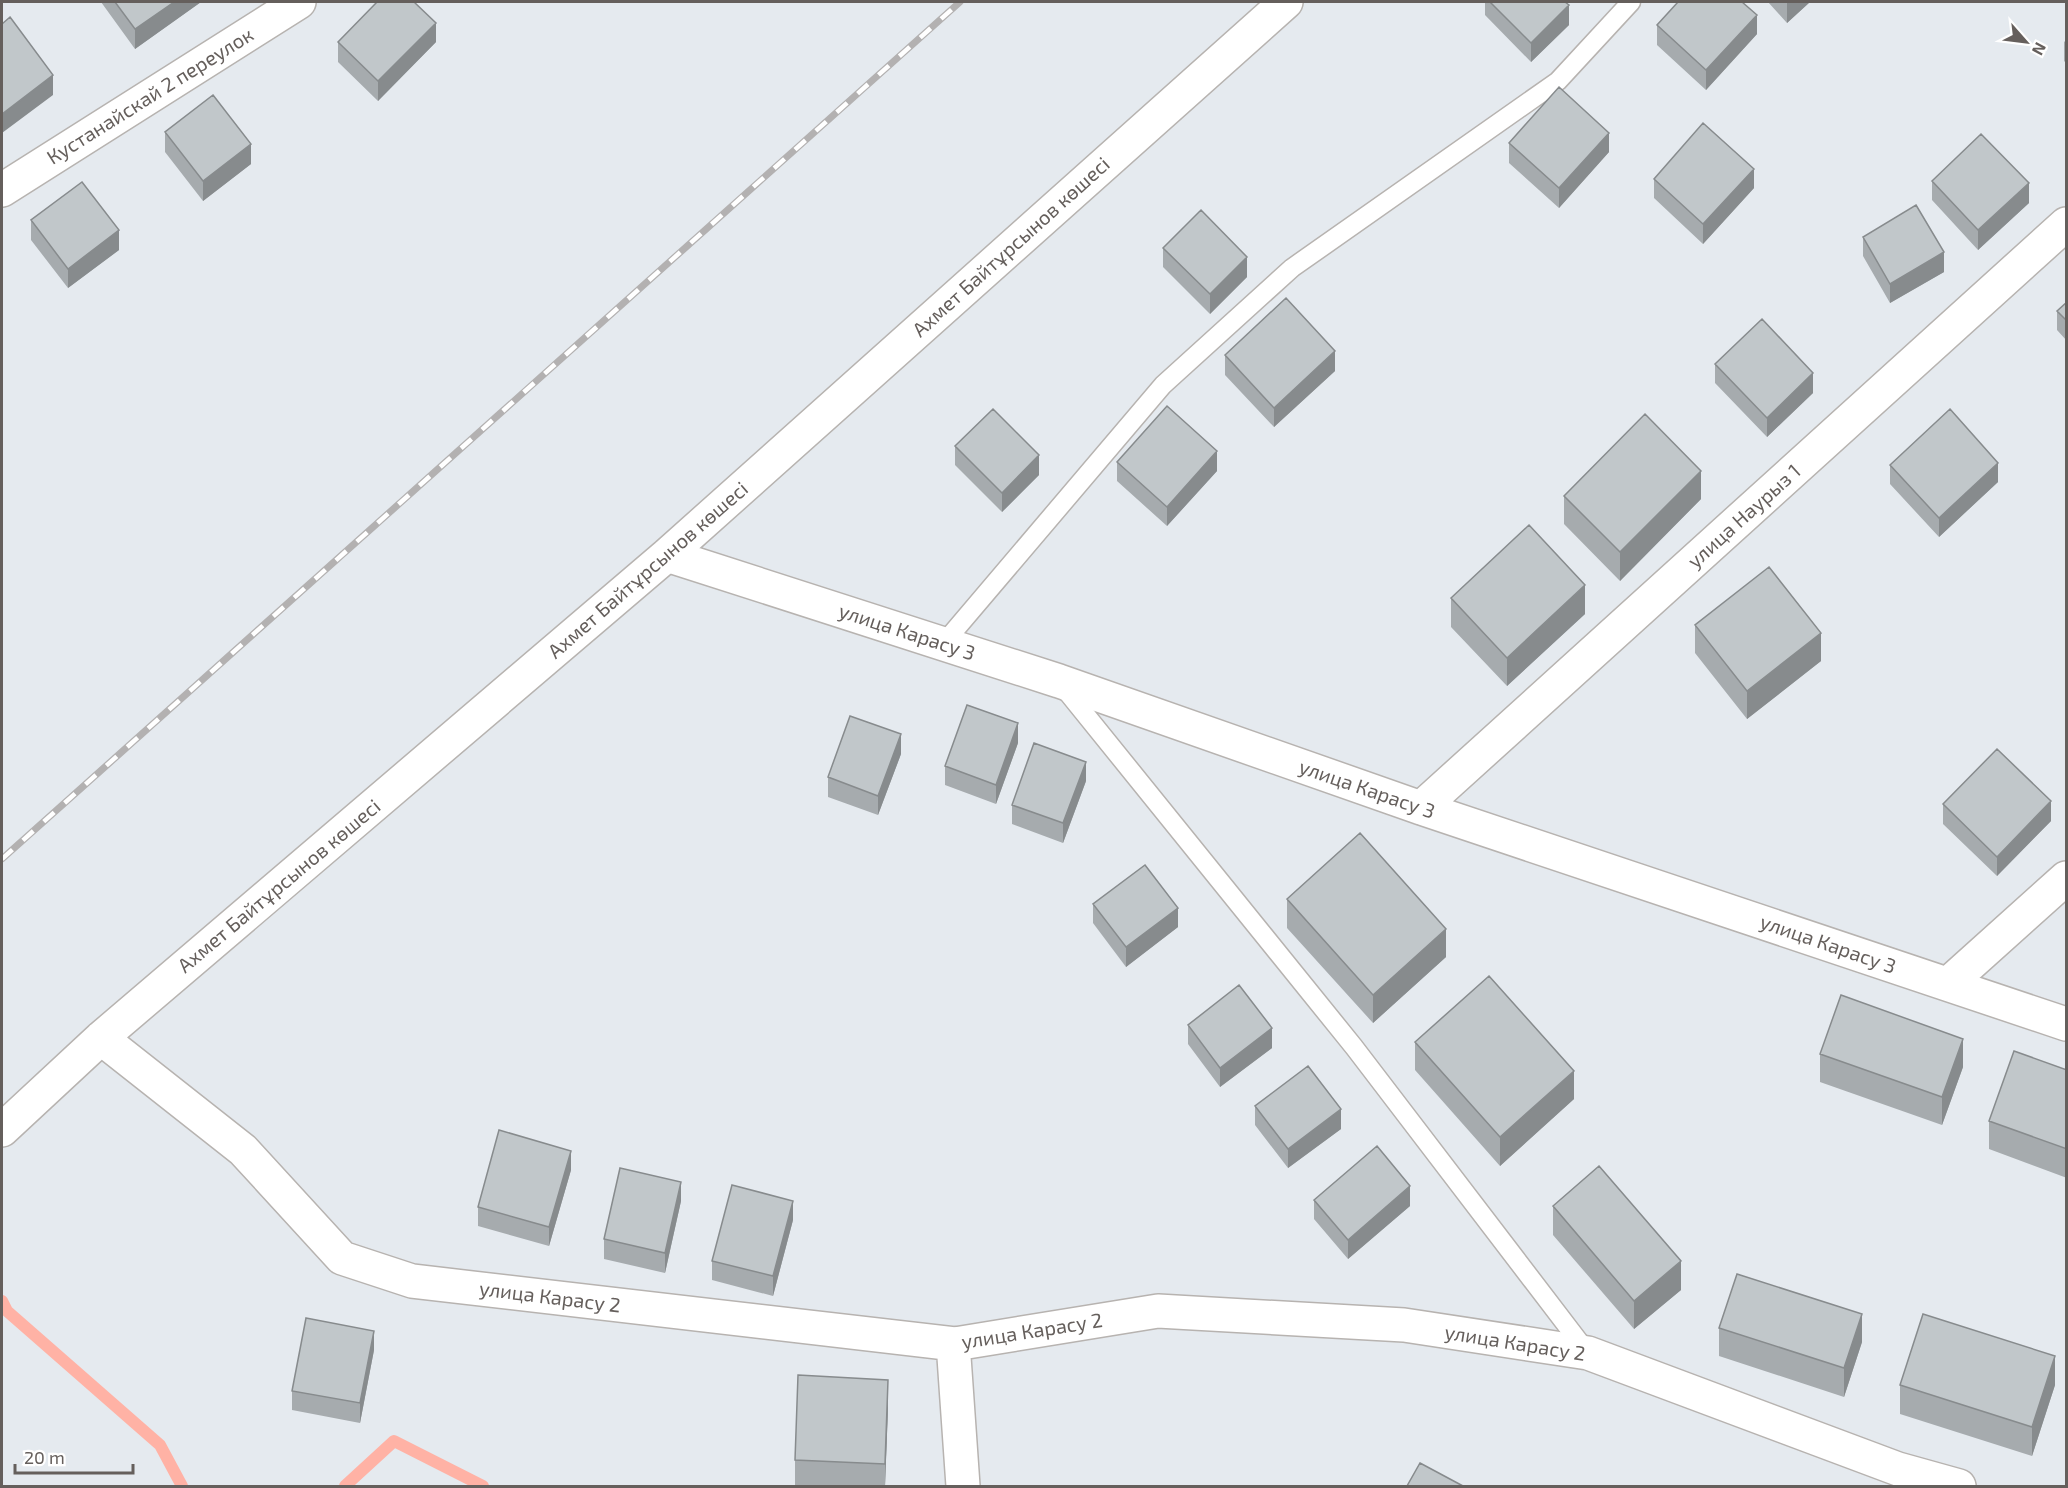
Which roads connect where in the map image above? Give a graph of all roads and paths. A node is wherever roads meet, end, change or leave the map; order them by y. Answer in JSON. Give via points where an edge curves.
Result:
{"nodes":[{"id":1,"x":298,"y":2,"type":"edge"},
{"id":2,"x":1286,"y":2,"type":"edge"},
{"id":3,"x":1631,"y":2,"type":"edge"},
{"id":4,"x":2,"y":190,"type":"edge"},
{"id":5,"x":2067,"y":224,"type":"edge"},
{"id":6,"x":667,"y":555,"type":"junction"},
{"id":7,"x":943,"y":644,"type":"junction"},
{"id":8,"x":1059,"y":681,"type":"junction"},
{"id":9,"x":1421,"y":808,"type":"junction"},
{"id":10,"x":2067,"y":878,"type":"edge"},
{"id":11,"x":1948,"y":984,"type":"junction"},
{"id":12,"x":2067,"y":1024,"type":"edge"},
{"id":13,"x":101,"y":1038,"type":"junction"},
{"id":14,"x":2,"y":1130,"type":"edge"},
{"id":15,"x":955,"y":1344,"type":"junction"},
{"id":16,"x":1588,"y":1353,"type":"junction"},
{"id":17,"x":963,"y":1486,"type":"edge"},
{"id":18,"x":1959,"y":1486,"type":"edge"}],
"edges":[{"from":1,"to":4,"type":"street","name":"Кустанайскай 2 переулок"},
{"from":2,"to":6,"type":"street","name":"Ахмет Байтұрсынов көшесі"},
{"from":3,"to":7,"type":"lane","via":[[1558,81],[1292,268],[1163,385]]},
{"from":5,"to":9,"type":"street","name":"улица Наурыз 1"},
{"from":6,"to":7,"type":"street","name":"улица Карасу 3"},
{"from":6,"to":13,"type":"street","name":"Ахмет Байтұрсынов көшесі"},
{"from":7,"to":8,"type":"street","name":"улица Карасу 3"},
{"from":8,"to":9,"type":"street","name":"улица Карасу 3"},
{"from":8,"to":16,"type":"lane","via":[[1354,1047]]},
{"from":9,"to":11,"type":"street","name":"улица Карасу 3"},
{"from":10,"to":11,"type":"street"},
{"from":11,"to":12,"type":"street","name":"улица Карасу 3"},
{"from":13,"to":14,"type":"street","name":"Ахмет Байтұрсынов көшесі"},
{"from":13,"to":15,"type":"street","name":"улица Карасу 2","via":[[243,1150],[342,1258],[412,1281]]},
{"from":15,"to":16,"type":"street","name":"улица Карасу 2","via":[[1158,1311],[1404,1325]]},
{"from":15,"to":17,"type":"street"},
{"from":16,"to":18,"type":"street","name":"улица Карасу 2","via":[[1898,1468]]}]}
